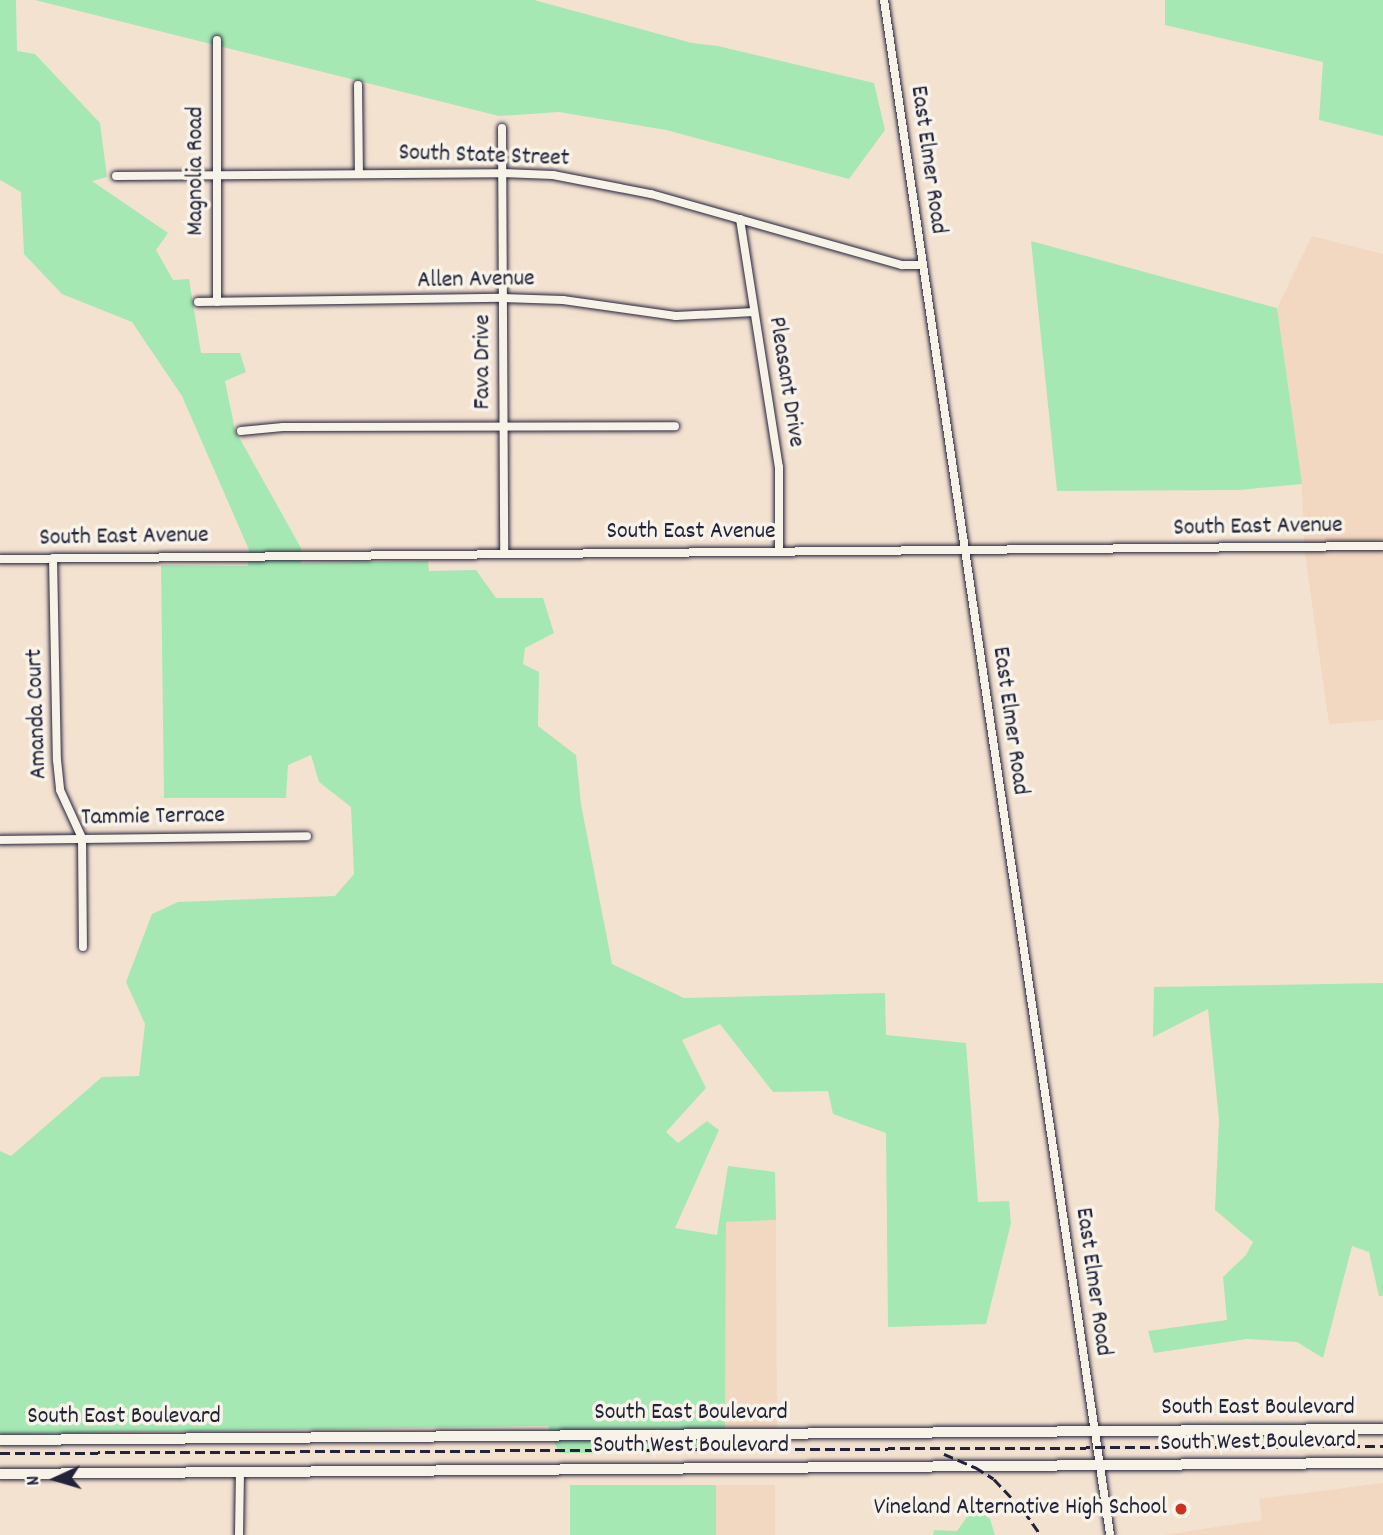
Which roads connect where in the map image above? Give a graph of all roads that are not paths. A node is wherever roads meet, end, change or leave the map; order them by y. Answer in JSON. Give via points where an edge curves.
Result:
{"nodes":[{"id":1,"x":884,"y":0,"type":"edge"},
{"id":2,"x":217,"y":40,"type":"dead end"},
{"id":3,"x":358,"y":85,"type":"dead end"},
{"id":4,"x":502,"y":128,"type":"dead end"},
{"id":5,"x":502,"y":173,"type":"junction"},
{"id":6,"x":359,"y":174,"type":"junction"},
{"id":7,"x":116,"y":176,"type":"dead end"},
{"id":8,"x":216,"y":176,"type":"junction"},
{"id":9,"x":740,"y":219,"type":"junction"},
{"id":10,"x":923,"y":265,"type":"junction"},
{"id":11,"x":502,"y":298,"type":"junction"},
{"id":12,"x":198,"y":302,"type":"dead end"},
{"id":13,"x":217,"y":302,"type":"junction"},
{"id":14,"x":754,"y":312,"type":"junction"},
{"id":15,"x":503,"y":426,"type":"junction"},
{"id":16,"x":675,"y":426,"type":"dead end"},
{"id":17,"x":241,"y":431,"type":"dead end"},
{"id":18,"x":1383,"y":545,"type":"edge"},
{"id":19,"x":965,"y":550,"type":"junction"},
{"id":20,"x":779,"y":551,"type":"junction"},
{"id":21,"x":504,"y":553,"type":"junction"},
{"id":22,"x":53,"y":558,"type":"junction"},
{"id":23,"x":0,"y":559,"type":"edge"},
{"id":24,"x":307,"y":836,"type":"dead end"},
{"id":25,"x":82,"y":838,"type":"junction"},
{"id":26,"x":0,"y":839,"type":"edge"},
{"id":27,"x":83,"y":947,"type":"dead end"},
{"id":28,"x":1383,"y":1429,"type":"edge"},
{"id":29,"x":1094,"y":1431,"type":"junction"},
{"id":30,"x":0,"y":1440,"type":"edge"},
{"id":31,"x":1383,"y":1463,"type":"edge"},
{"id":32,"x":1100,"y":1466,"type":"junction"},
{"id":33,"x":240,"y":1472,"type":"junction"},
{"id":34,"x":0,"y":1474,"type":"edge"},
{"id":35,"x":239,"y":1535,"type":"edge"},
{"id":36,"x":1110,"y":1535,"type":"edge"}],
"edges":[{"from":1,"to":10,"type":"street","name":"East Elmer Road"},
{"from":2,"to":8,"type":"street","name":"Magnolia Road"},
{"from":3,"to":6,"type":"street"},
{"from":4,"to":5,"type":"street","name":"Fava Drive"},
{"from":5,"to":6,"type":"street","name":"South State Street"},
{"from":5,"to":9,"type":"street","name":"South State Street","via":[[572,178]]},
{"from":5,"to":11,"type":"street","name":"Fava Drive"},
{"from":6,"to":8,"type":"street","name":"South State Street"},
{"from":7,"to":8,"type":"street","name":"South State Street"},
{"from":8,"to":13,"type":"street","name":"Magnolia Road"},
{"from":9,"to":10,"type":"street","name":"South State Street","via":[[902,265]]},
{"from":9,"to":14,"type":"street","name":"Pleasant Drive"},
{"from":10,"to":19,"type":"street","name":"East Elmer Road"},
{"from":11,"to":13,"type":"street","name":"Allen Avenue"},
{"from":11,"to":14,"type":"street","name":"Allen Avenue","via":[[563,300],[676,316]]},
{"from":11,"to":15,"type":"street","name":"Fava Drive"},
{"from":12,"to":13,"type":"street","name":"Allen Avenue"},
{"from":14,"to":20,"type":"street","name":"Pleasant Drive","via":[[779,467]]},
{"from":15,"to":16,"type":"street"},
{"from":15,"to":17,"type":"street"},
{"from":15,"to":21,"type":"street","name":"Fava Drive"},
{"from":18,"to":19,"type":"street","name":"South East Avenue"},
{"from":19,"to":20,"type":"street","name":"South East Avenue"},
{"from":19,"to":29,"type":"street","name":"East Elmer Road"},
{"from":20,"to":21,"type":"street","name":"South East Avenue"},
{"from":21,"to":22,"type":"street","name":"South East Avenue"},
{"from":22,"to":23,"type":"street","name":"South East Avenue"},
{"from":22,"to":25,"type":"street","name":"Amanda Court","via":[[60,790]]},
{"from":24,"to":25,"type":"street","name":"Tammie Terrace"},
{"from":25,"to":26,"type":"street","name":"Tammie Terrace"},
{"from":25,"to":27,"type":"street","name":"Amanda Court"},
{"from":28,"to":29,"type":"main road","name":"South East Boulevard"},
{"from":29,"to":30,"type":"main road","name":"South East Boulevard"},
{"from":29,"to":32,"type":"street","name":"East Elmer Road"},
{"from":31,"to":32,"type":"main road","name":"South West Boulevard"},
{"from":32,"to":33,"type":"main road","name":"South West Boulevard"},
{"from":32,"to":36,"type":"street","name":"East Elmer Road"},
{"from":33,"to":34,"type":"main road","name":"South West Boulevard"},
{"from":33,"to":35,"type":"street"}]}
